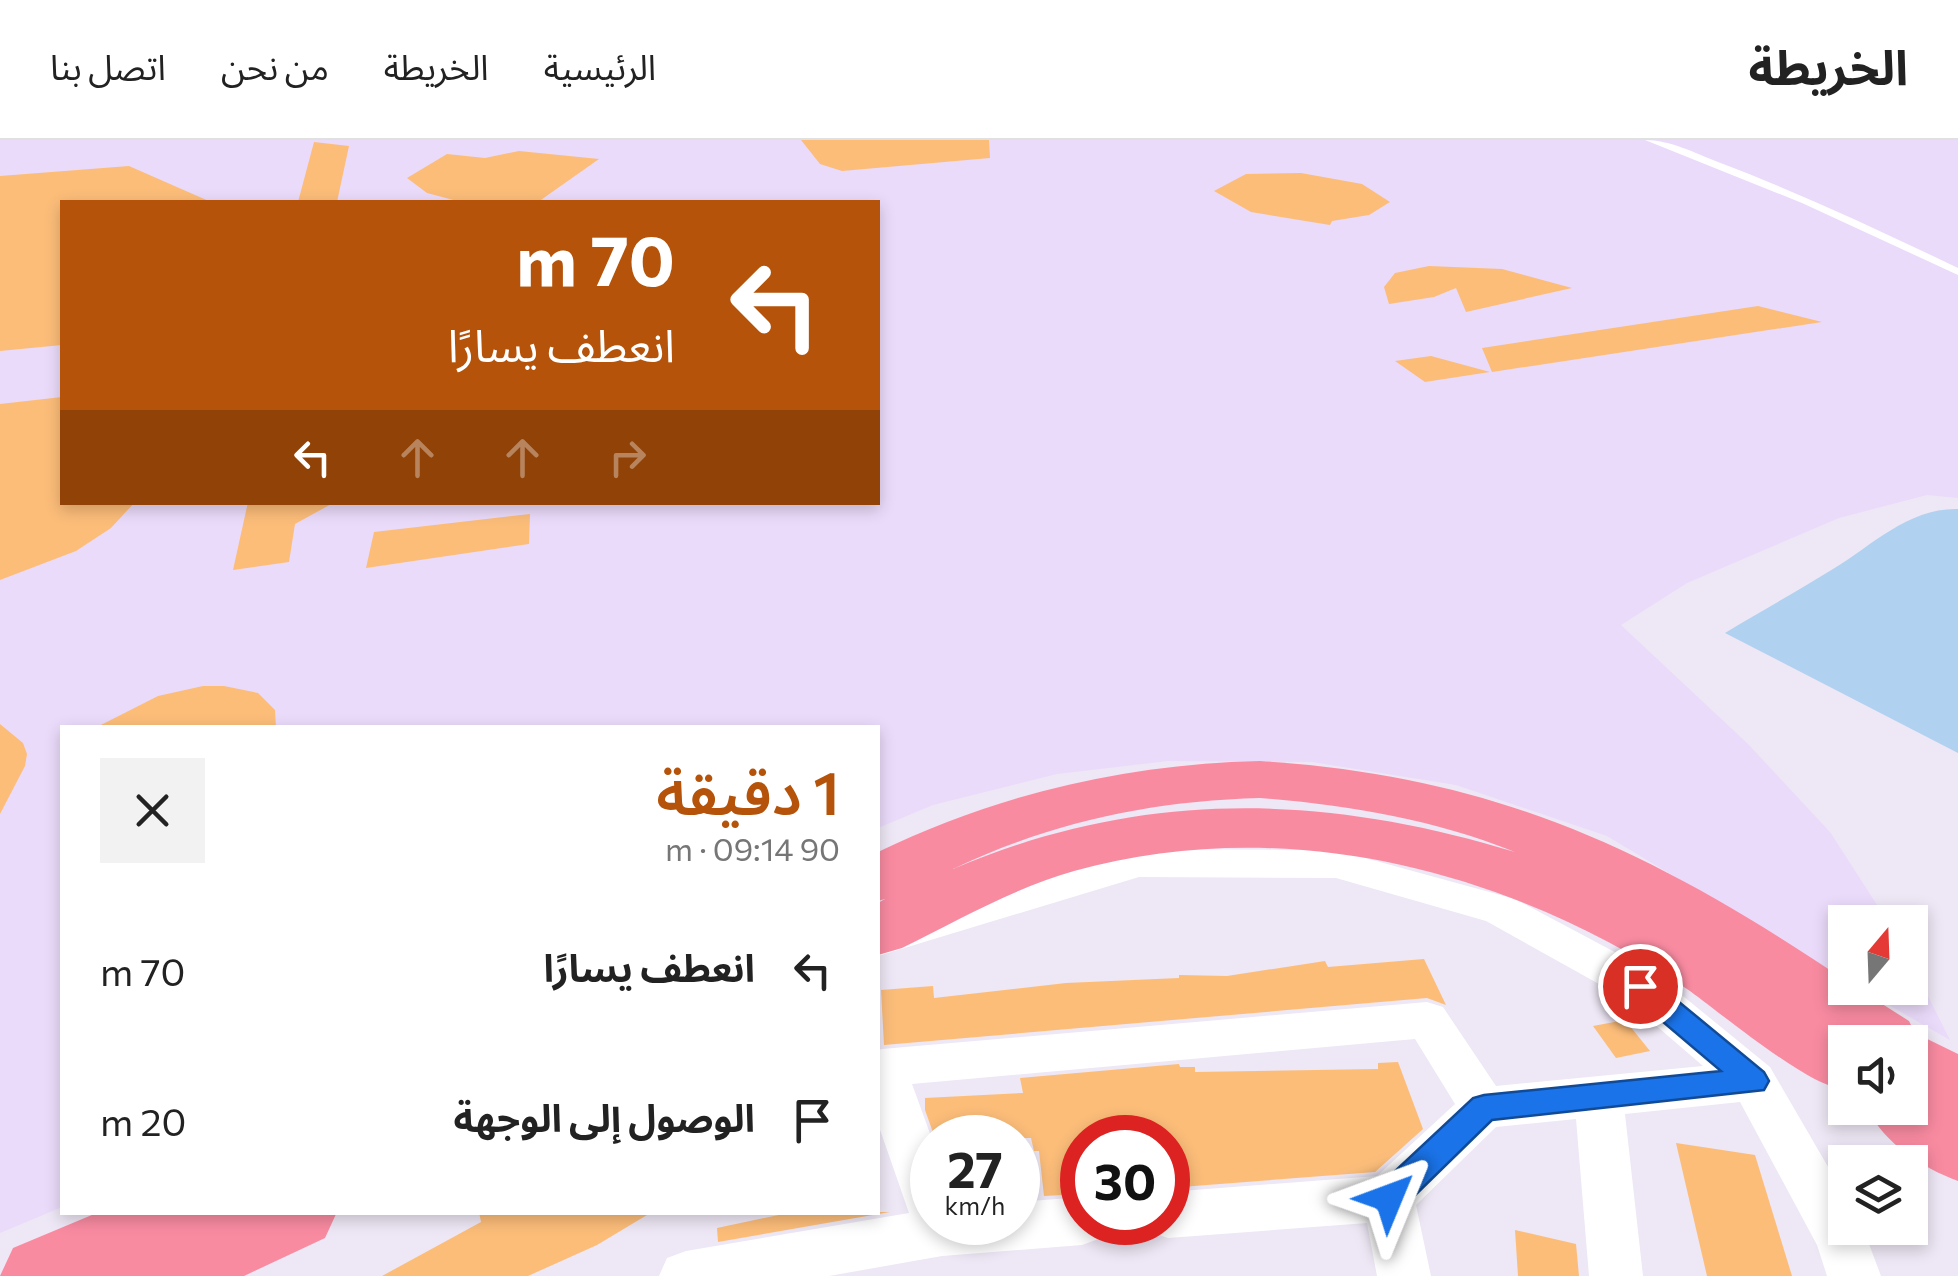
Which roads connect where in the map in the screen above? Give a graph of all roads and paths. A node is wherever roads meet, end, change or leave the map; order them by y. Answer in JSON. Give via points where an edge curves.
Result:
{"nodes":[{"id":1,"x":1649,"y":140,"type":"edge"},
{"id":2,"x":1958,"y":272,"type":"edge"},
{"id":3,"x":880,"y":878,"type":"edge"},
{"id":4,"x":880,"y":930,"type":"edge"},
{"id":5,"x":880,"y":939,"type":"edge"},
{"id":6,"x":1858,"y":1025,"type":"edge"},
{"id":7,"x":1828,"y":1052,"type":"edge"},
{"id":8,"x":880,"y":1063,"type":"edge"},
{"id":9,"x":1928,"y":1073,"type":"edge"},
{"id":10,"x":1753,"y":1081,"type":"junction"},
{"id":11,"x":1958,"y":1093,"type":"edge"},
{"id":12,"x":1599,"y":1098,"type":"junction"},
{"id":13,"x":1484,"y":1108,"type":"junction"},
{"id":14,"x":1928,"y":1125,"type":"edge"},
{"id":15,"x":910,"y":1144,"type":"edge"},
{"id":16,"x":1958,"y":1147,"type":"edge"},
{"id":17,"x":1389,"y":1198,"type":"junction"},
{"id":18,"x":1190,"y":1213,"type":"edge"},
{"id":19,"x":185,"y":1215,"type":"edge"},
{"id":20,"x":289,"y":1215,"type":"edge"},
{"id":21,"x":910,"y":1226,"type":"edge"},
{"id":22,"x":43,"y":1276,"type":"edge"},
{"id":23,"x":152,"y":1276,"type":"edge"},
{"id":24,"x":686,"y":1276,"type":"edge"},
{"id":25,"x":1404,"y":1276,"type":"edge"},
{"id":26,"x":1616,"y":1276,"type":"edge"},
{"id":27,"x":1854,"y":1276,"type":"edge"}],
"edges":[{"from":1,"to":2,"type":"lane","via":[[1862,225]]},
{"from":3,"to":6,"type":"highway","via":[[1011,820],[1137,788],[1252,781],[1366,791],[1488,820],[1626,876],[1695,914]]},
{"from":4,"to":7,"type":"highway","via":[[1030,863],[1109,841],[1224,826],[1392,838],[1484,862],[1603,911],[1696,961]]},
{"from":5,"to":10,"type":"street","via":[[1138,863],[1336,864],[1500,910],[1640,986]]},
{"from":8,"to":13,"type":"street","via":[[1427,1020]]},
{"from":8,"to":15,"type":"street"},
{"from":9,"to":11,"type":"highway"},
{"from":10,"to":12,"type":"street"},
{"from":10,"to":27,"type":"street","via":[[1841,1238]]},
{"from":12,"to":13,"type":"street"},
{"from":12,"to":26,"type":"street"},
{"from":13,"to":17,"type":"street"},
{"from":14,"to":16,"type":"highway"},
{"from":17,"to":18,"type":"street"},
{"from":17,"to":25,"type":"street"},
{"from":19,"to":22,"type":"highway"},
{"from":20,"to":23,"type":"highway"},
{"from":21,"to":24,"type":"street"}]}
